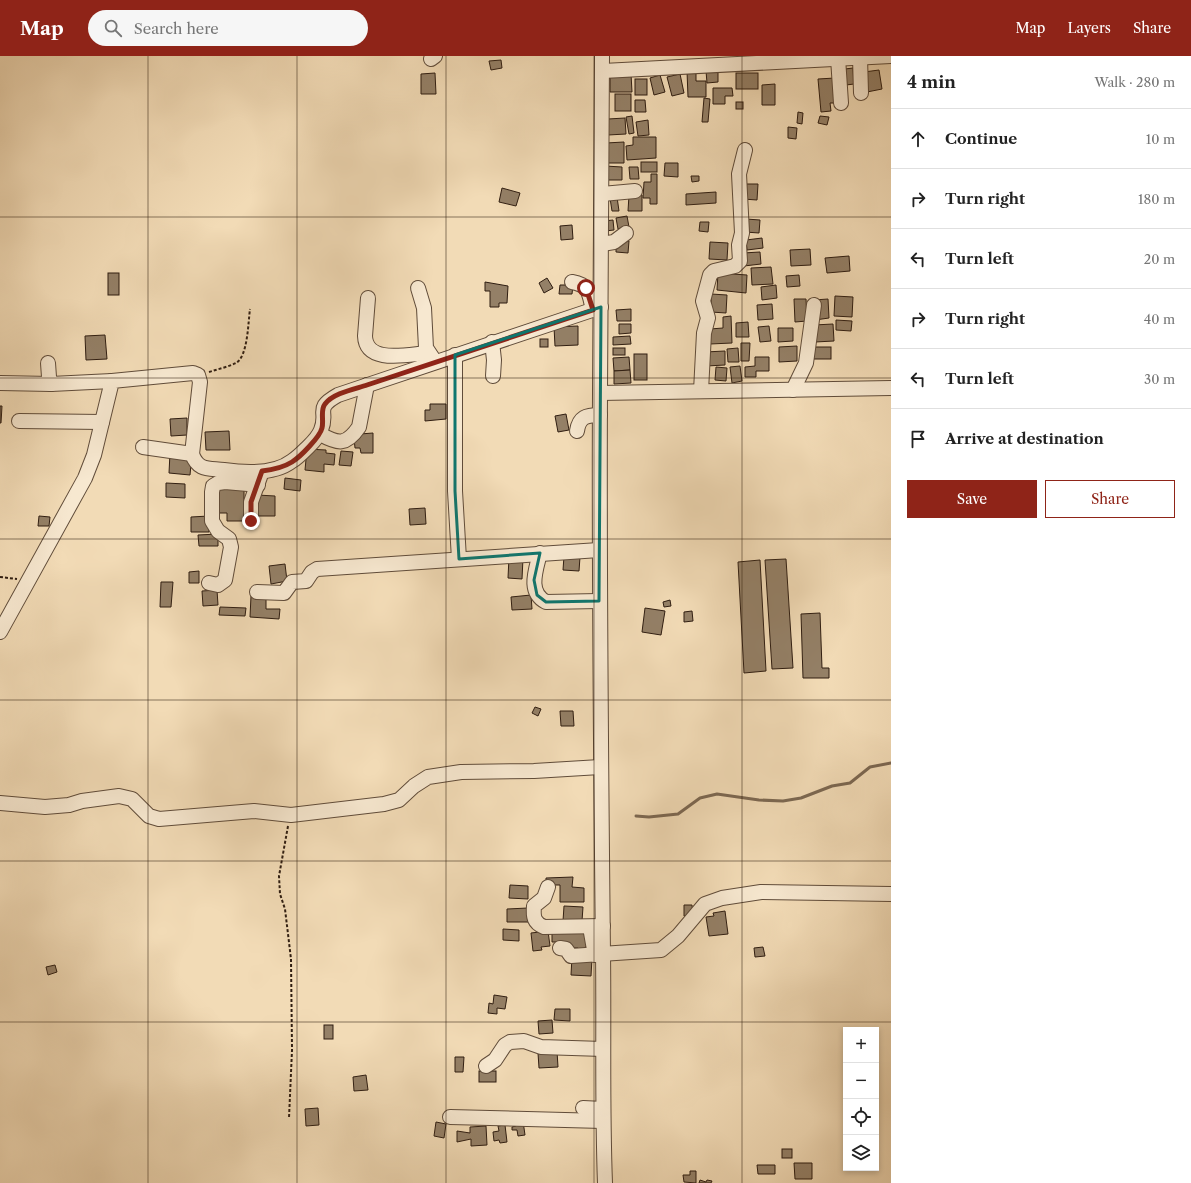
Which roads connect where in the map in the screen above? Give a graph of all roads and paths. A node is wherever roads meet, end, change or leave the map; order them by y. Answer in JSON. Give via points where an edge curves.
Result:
{"nodes":[{"id":1,"x":602,"y":56,"type":"edge"},
{"id":2,"x":891,"y":56,"type":"edge"},
{"id":3,"x":860,"y":57,"type":"junction"},
{"id":4,"x":838,"y":58,"type":"junction"},
{"id":5,"x":603,"y":71,"type":"junction"},
{"id":6,"x":861,"y":93,"type":"dead end"},
{"id":7,"x":842,"y":103,"type":"dead end"},
{"id":8,"x":745,"y":150,"type":"dead end"},
{"id":9,"x":635,"y":191,"type":"dead end"},
{"id":10,"x":602,"y":194,"type":"junction"},
{"id":11,"x":626,"y":233,"type":"dead end"},
{"id":12,"x":602,"y":244,"type":"junction"},
{"id":13,"x":572,"y":282,"type":"dead end"},
{"id":14,"x":418,"y":288,"type":"dead end"},
{"id":15,"x":368,"y":298,"type":"dead end"},
{"id":16,"x":814,"y":305,"type":"dead end"},
{"id":17,"x":597,"y":308,"type":"junction"},
{"id":18,"x":250,"y":310,"type":"dead end"},
{"id":19,"x":492,"y":342,"type":"junction"},
{"id":20,"x":455,"y":355,"type":"junction"},
{"id":21,"x":432,"y":357,"type":"junction"},
{"id":22,"x":48,"y":363,"type":"dead end"},
{"id":23,"x":198,"y":376,"type":"junction"},
{"id":24,"x":493,"y":376,"type":"dead end"},
{"id":25,"x":112,"y":381,"type":"junction"},
{"id":26,"x":0,"y":383,"type":"edge"},
{"id":27,"x":51,"y":384,"type":"junction"},
{"id":28,"x":367,"y":385,"type":"junction"},
{"id":29,"x":891,"y":388,"type":"edge"},
{"id":30,"x":793,"y":390,"type":"junction"},
{"id":31,"x":701,"y":392,"type":"junction"},
{"id":32,"x":600,"y":393,"type":"junction"},
{"id":33,"x":600,"y":415,"type":"junction"},
{"id":34,"x":19,"y":421,"type":"dead end"},
{"id":35,"x":102,"y":422,"type":"junction"},
{"id":36,"x":577,"y":431,"type":"dead end"},
{"id":37,"x":320,"y":434,"type":"junction"},
{"id":38,"x":143,"y":447,"type":"dead end"},
{"id":39,"x":192,"y":454,"type":"junction"},
{"id":40,"x":262,"y":471,"type":"junction"},
{"id":41,"x":258,"y":485,"type":"junction"},
{"id":42,"x":251,"y":521,"type":"dead end"},
{"id":43,"x":599,"y":550,"type":"junction"},
{"id":44,"x":540,"y":554,"type":"junction"},
{"id":45,"x":459,"y":559,"type":"junction"},
{"id":46,"x":0,"y":578,"type":"edge"},
{"id":47,"x":28,"y":580,"type":"junction"},
{"id":48,"x":209,"y":583,"type":"dead end"},
{"id":49,"x":257,"y":592,"type":"dead end"},
{"id":50,"x":599,"y":602,"type":"junction"},
{"id":51,"x":0,"y":632,"type":"edge"},
{"id":52,"x":600,"y":768,"type":"junction"},
{"id":53,"x":0,"y":803,"type":"edge"},
{"id":54,"x":291,"y":815,"type":"junction"},
{"id":55,"x":548,"y":887,"type":"dead end"},
{"id":56,"x":891,"y":894,"type":"edge"},
{"id":57,"x":596,"y":927,"type":"junction"},
{"id":58,"x":560,"y":948,"type":"dead end"},
{"id":59,"x":599,"y":955,"type":"junction"},
{"id":60,"x":603,"y":1049,"type":"junction"},
{"id":61,"x":486,"y":1066,"type":"dead end"},
{"id":62,"x":583,"y":1108,"type":"dead end"},
{"id":63,"x":603,"y":1115,"type":"junction"},
{"id":64,"x":450,"y":1117,"type":"dead end"},
{"id":65,"x":289,"y":1118,"type":"dead end"},
{"id":66,"x":606,"y":1183,"type":"edge"}],
"edges":[{"from":1,"to":5,"type":"street"},
{"from":2,"to":3,"type":"street"},
{"from":3,"to":4,"type":"street"},
{"from":3,"to":6,"type":"street"},
{"from":4,"to":5,"type":"street"},
{"from":4,"to":7,"type":"street"},
{"from":5,"to":10,"type":"street"},
{"from":8,"to":31,"type":"street","via":[[739,174],[742,233],[739,245],[740,261],[735,266],[714,271],[710,275],[703,301],[708,318],[704,333]]},
{"from":9,"to":10,"type":"street"},
{"from":10,"to":12,"type":"street"},
{"from":11,"to":12,"type":"street","via":[[612,244]]},
{"from":12,"to":17,"type":"street"},
{"from":13,"to":17,"type":"street","via":[[586,288]]},
{"from":14,"to":21,"type":"street","via":[[424,308],[426,348]]},
{"from":15,"to":21,"type":"street","via":[[365,342],[370,349],[377,355]]},
{"from":16,"to":30,"type":"street","via":[[806,363]]},
{"from":17,"to":19,"type":"street"},
{"from":17,"to":32,"type":"street"},
{"from":18,"to":23,"type":"path","via":[[241,358],[226,367]]},
{"from":19,"to":20,"type":"street"},
{"from":19,"to":24,"type":"street"},
{"from":20,"to":21,"type":"street"},
{"from":20,"to":45,"type":"street","via":[[455,491]]},
{"from":21,"to":28,"type":"street"},
{"from":22,"to":27,"type":"street"},
{"from":23,"to":25,"type":"street","via":[[193,373]]},
{"from":23,"to":39,"type":"street","via":[[200,382]]},
{"from":25,"to":27,"type":"street"},
{"from":25,"to":35,"type":"street"},
{"from":26,"to":27,"type":"street"},
{"from":28,"to":37,"type":"street","via":[[326,402],[323,407]]},
{"from":28,"to":37,"type":"street","via":[[357,431],[339,443]]},
{"from":29,"to":30,"type":"street"},
{"from":30,"to":31,"type":"street"},
{"from":31,"to":32,"type":"street"},
{"from":32,"to":33,"type":"street"},
{"from":33,"to":36,"type":"street","via":[[581,418]]},
{"from":33,"to":43,"type":"street"},
{"from":34,"to":35,"type":"street"},
{"from":35,"to":47,"type":"street","via":[[85,478]]},
{"from":37,"to":40,"type":"street","via":[[292,462]]},
{"from":38,"to":39,"type":"street"},
{"from":39,"to":40,"type":"street","via":[[200,467],[240,473]]},
{"from":40,"to":41,"type":"street"},
{"from":41,"to":42,"type":"street","via":[[251,502]]},
{"from":41,"to":48,"type":"street","via":[[225,482],[214,486],[212,521],[218,531],[229,539],[231,547],[225,580],[218,585]]},
{"from":43,"to":44,"type":"street"},
{"from":43,"to":50,"type":"street"},
{"from":44,"to":45,"type":"street"},
{"from":44,"to":50,"type":"street","via":[[534,589],[542,600]]},
{"from":45,"to":49,"type":"street","via":[[317,569],[306,581],[292,582],[284,593]]},
{"from":46,"to":47,"type":"path"},
{"from":47,"to":51,"type":"street"},
{"from":50,"to":52,"type":"street"},
{"from":52,"to":54,"type":"street","via":[[461,772],[428,777],[399,800]]},
{"from":52,"to":57,"type":"street"},
{"from":53,"to":54,"type":"street","via":[[45,807],[119,796],[132,799],[149,816],[158,819],[254,811]]},
{"from":54,"to":65,"type":"path","via":[[279,876],[291,959],[292,1050]]},
{"from":55,"to":57,"type":"street","via":[[544,898],[534,906],[533,914],[538,925]]},
{"from":56,"to":59,"type":"street","via":[[761,892],[722,898],[705,904],[678,936],[661,950]]},
{"from":57,"to":59,"type":"street"},
{"from":58,"to":59,"type":"street","via":[[566,949],[571,956]]},
{"from":59,"to":60,"type":"street"},
{"from":60,"to":61,"type":"street","via":[[540,1047],[524,1041],[510,1042],[495,1060]]},
{"from":60,"to":63,"type":"street"},
{"from":62,"to":63,"type":"street"},
{"from":63,"to":64,"type":"street"},
{"from":63,"to":66,"type":"street"}]}
